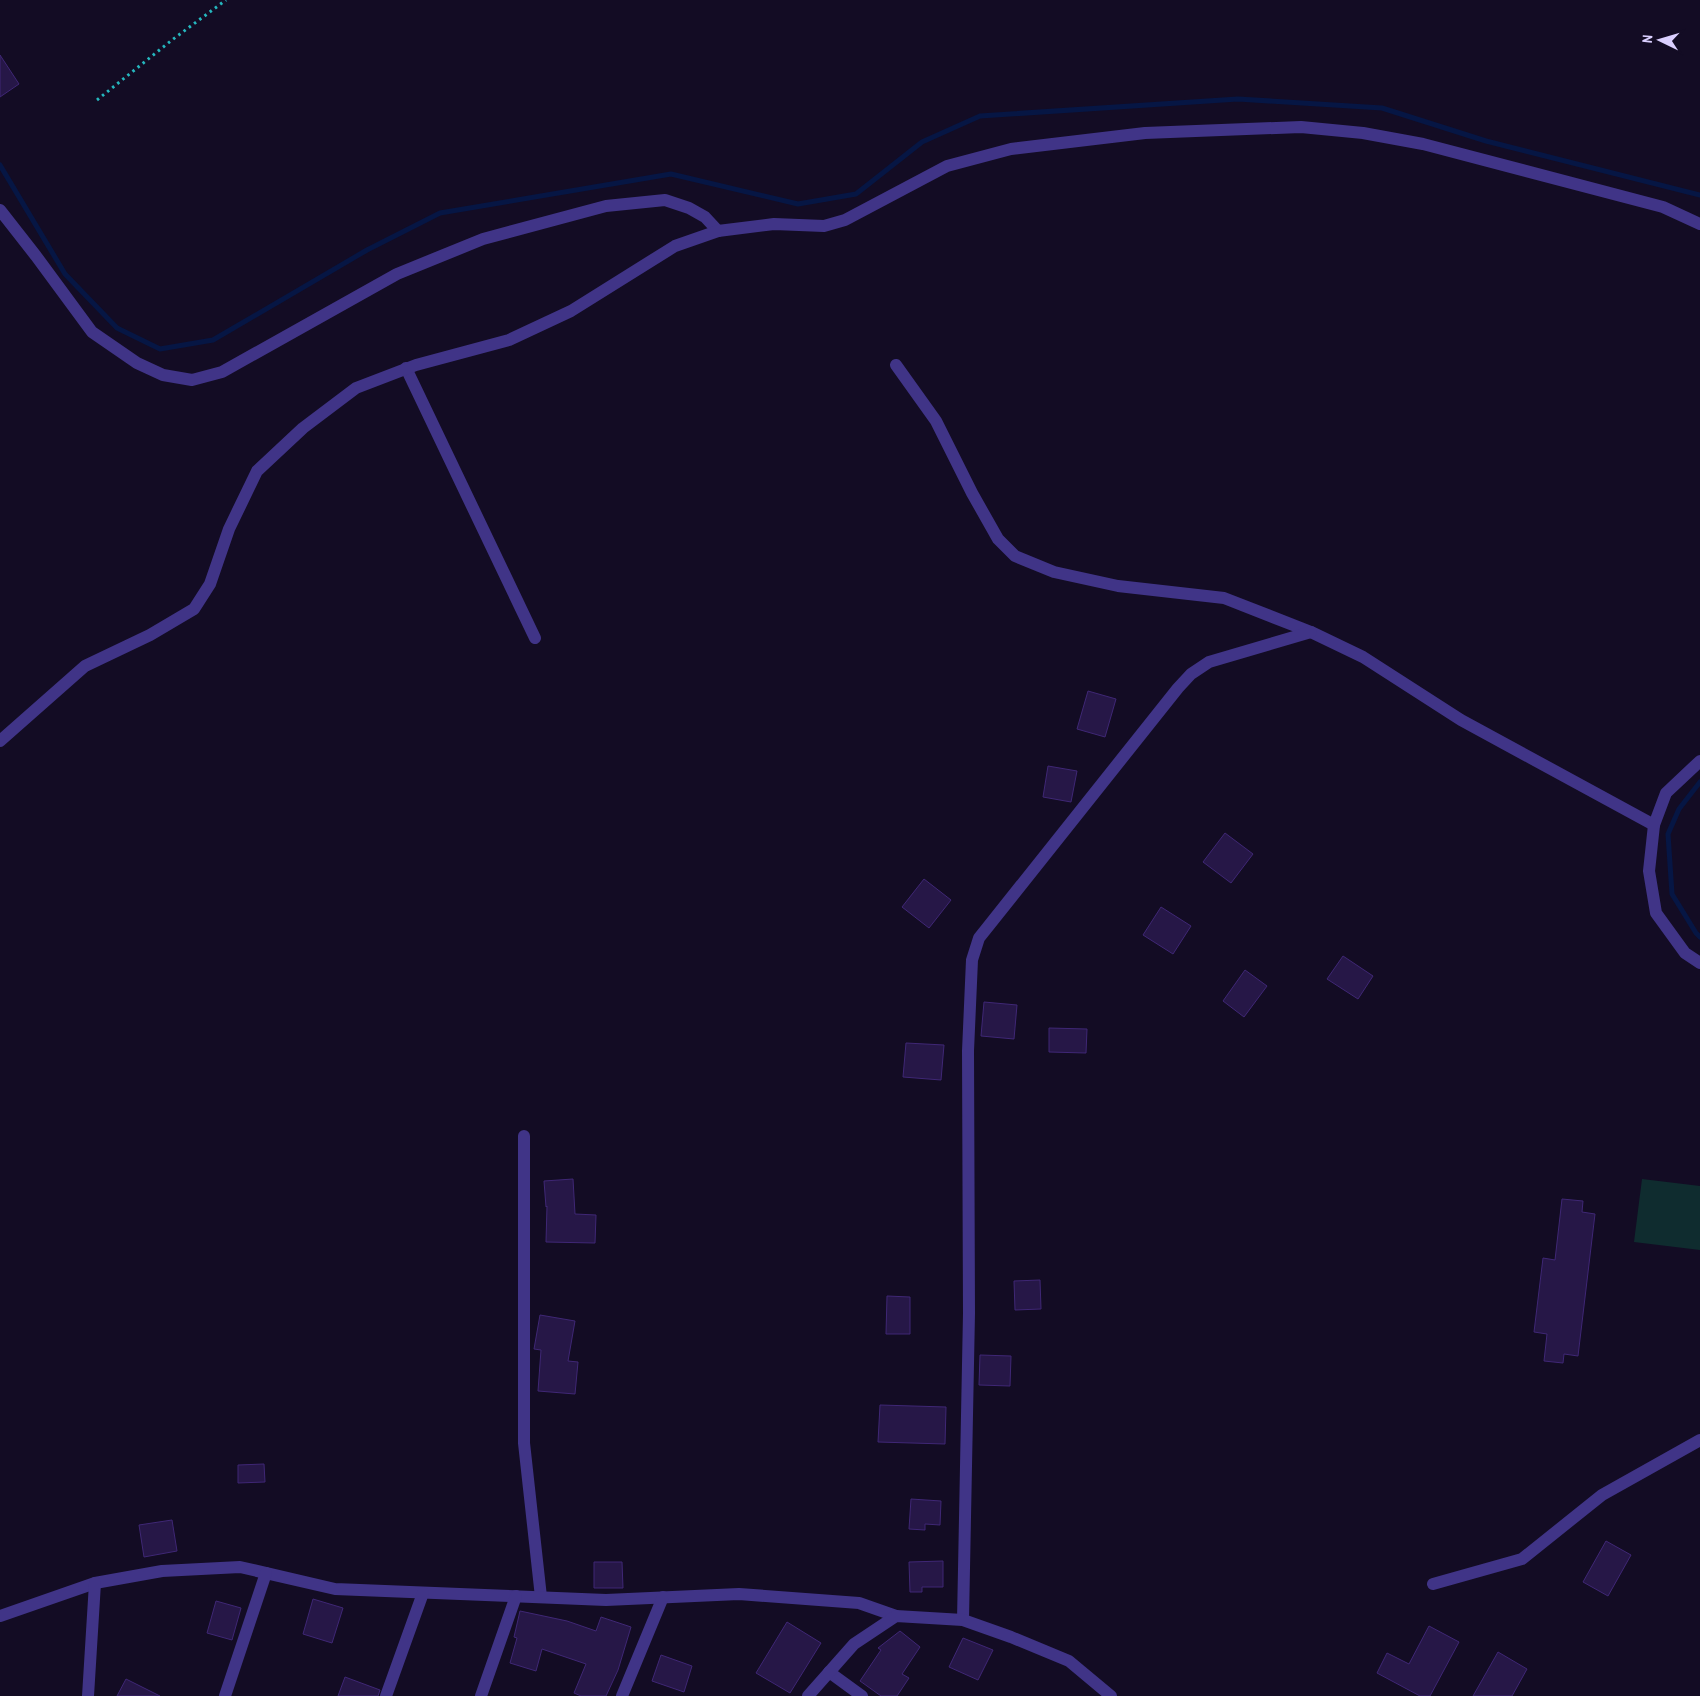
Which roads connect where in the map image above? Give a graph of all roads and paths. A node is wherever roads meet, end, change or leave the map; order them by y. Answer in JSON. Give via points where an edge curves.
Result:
{"nodes":[{"id":1,"x":226,"y":0,"type":"edge"},
{"id":2,"x":97,"y":100,"type":"dead end"},
{"id":3,"x":0,"y":210,"type":"edge"},
{"id":4,"x":1700,"y":224,"type":"edge"},
{"id":5,"x":718,"y":231,"type":"junction"},
{"id":6,"x":896,"y":365,"type":"dead end"},
{"id":7,"x":406,"y":368,"type":"junction"},
{"id":8,"x":1311,"y":632,"type":"junction"},
{"id":9,"x":535,"y":638,"type":"dead end"},
{"id":10,"x":0,"y":741,"type":"edge"},
{"id":11,"x":1700,"y":761,"type":"edge"},
{"id":12,"x":1654,"y":825,"type":"junction"},
{"id":13,"x":1700,"y":963,"type":"edge"},
{"id":14,"x":524,"y":1136,"type":"dead end"},
{"id":15,"x":1700,"y":1440,"type":"edge"},
{"id":16,"x":266,"y":1574,"type":"junction"},
{"id":17,"x":94,"y":1583,"type":"junction"},
{"id":18,"x":1433,"y":1584,"type":"dead end"},
{"id":19,"x":423,"y":1593,"type":"junction"},
{"id":20,"x":516,"y":1596,"type":"junction"},
{"id":21,"x":541,"y":1597,"type":"junction"},
{"id":22,"x":663,"y":1597,"type":"junction"},
{"id":23,"x":0,"y":1616,"type":"edge"},
{"id":24,"x":896,"y":1616,"type":"junction"},
{"id":25,"x":964,"y":1620,"type":"junction"},
{"id":26,"x":829,"y":1672,"type":"junction"},
{"id":27,"x":88,"y":1696,"type":"edge"},
{"id":28,"x":225,"y":1696,"type":"edge"},
{"id":29,"x":386,"y":1696,"type":"edge"},
{"id":30,"x":481,"y":1696,"type":"edge"},
{"id":31,"x":622,"y":1696,"type":"edge"},
{"id":32,"x":808,"y":1696,"type":"edge"},
{"id":33,"x":862,"y":1696,"type":"edge"},
{"id":34,"x":1111,"y":1696,"type":"edge"}],
"edges":[{"from":1,"to":2,"type":"path"},
{"from":3,"to":5,"type":"street","via":[[92,332],[137,363],[163,375],[192,380],[222,372],[397,274],[483,239],[606,206],[665,200],[705,217]]},
{"from":4,"to":5,"type":"street","via":[[1662,207],[1423,144],[1301,127],[1145,133],[1011,149],[947,166],[845,220],[824,226],[774,224]]},
{"from":5,"to":7,"type":"street","via":[[674,246],[571,311],[509,340]]},
{"from":6,"to":8,"type":"street","via":[[936,421],[998,539],[1014,556],[1054,572],[1118,586],[1224,598]]},
{"from":7,"to":9,"type":"street"},
{"from":7,"to":10,"type":"street","via":[[356,388],[303,428],[256,471],[228,529],[210,584],[194,609],[86,666]]},
{"from":8,"to":12,"type":"street","via":[[1363,656],[1462,720]]},
{"from":8,"to":25,"type":"street","via":[[1210,662],[1191,674],[979,938],[972,960],[968,1051],[969,1312]]},
{"from":11,"to":12,"type":"street","via":[[1666,793]]},
{"from":12,"to":13,"type":"street","via":[[1650,871],[1656,913],[1685,953]]},
{"from":14,"to":21,"type":"street","via":[[524,1443]]},
{"from":15,"to":18,"type":"street","via":[[1602,1495],[1522,1559]]},
{"from":16,"to":17,"type":"street","via":[[240,1568],[162,1571]]},
{"from":16,"to":19,"type":"street","via":[[335,1589]]},
{"from":16,"to":28,"type":"street"},
{"from":17,"to":23,"type":"street"},
{"from":17,"to":27,"type":"street"},
{"from":19,"to":20,"type":"street"},
{"from":19,"to":29,"type":"street"},
{"from":20,"to":21,"type":"street"},
{"from":20,"to":30,"type":"street"},
{"from":21,"to":22,"type":"street","via":[[606,1600]]},
{"from":22,"to":24,"type":"street","via":[[739,1594],[858,1603]]},
{"from":22,"to":31,"type":"street"},
{"from":24,"to":25,"type":"street"},
{"from":24,"to":26,"type":"street","via":[[854,1644]]},
{"from":25,"to":34,"type":"street","via":[[1069,1660]]},
{"from":26,"to":32,"type":"street"},
{"from":26,"to":33,"type":"street"}]}
